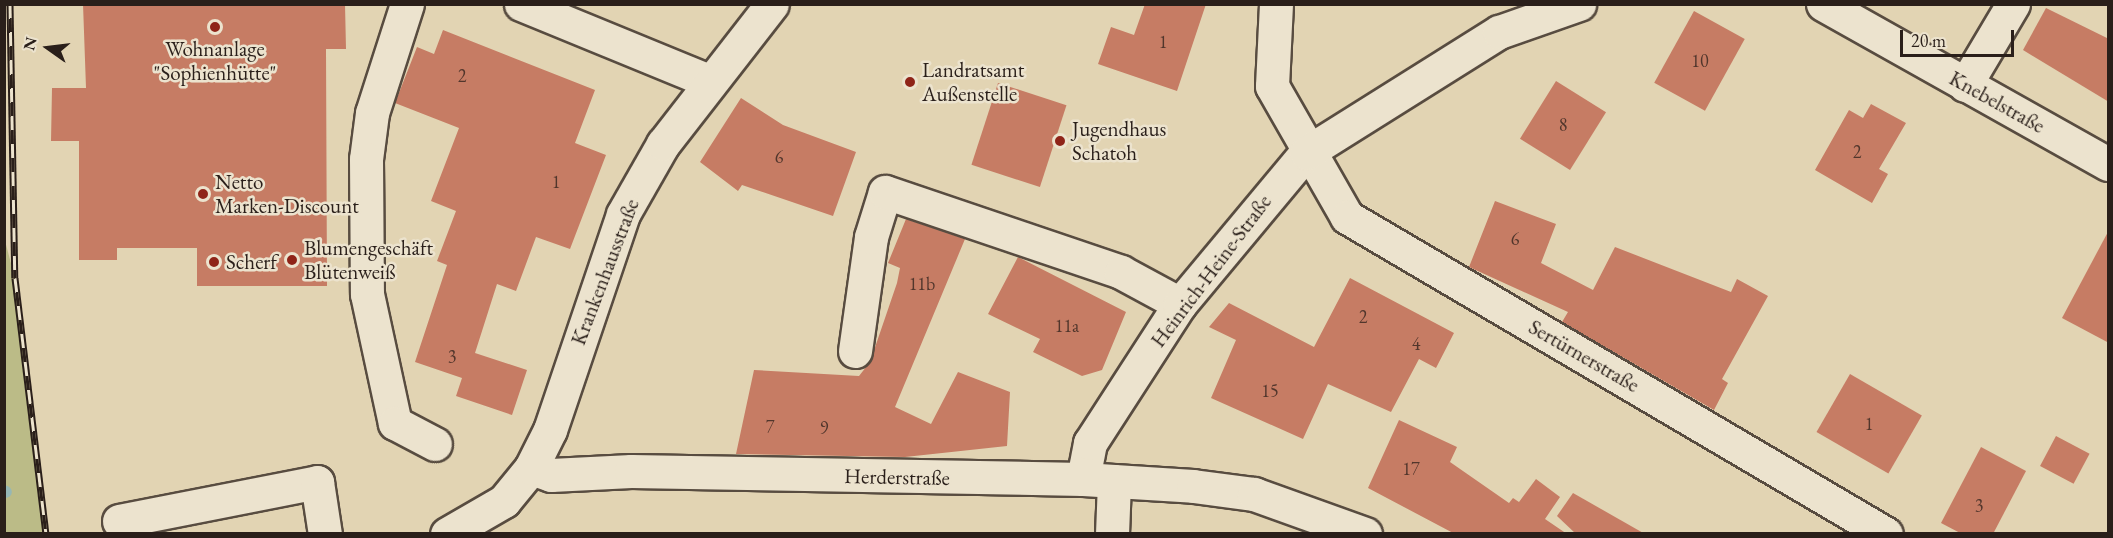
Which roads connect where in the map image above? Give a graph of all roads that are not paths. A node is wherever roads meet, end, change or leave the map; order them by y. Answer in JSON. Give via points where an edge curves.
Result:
{"nodes":[{"id":1,"x":407,"y":4,"type":"edge"},
{"id":2,"x":521,"y":4,"type":"edge"},
{"id":3,"x":772,"y":4,"type":"edge"},
{"id":4,"x":1276,"y":4,"type":"edge"},
{"id":5,"x":1579,"y":4,"type":"edge"},
{"id":6,"x":1823,"y":4,"type":"edge"},
{"id":7,"x":2013,"y":4,"type":"edge"},
{"id":8,"x":709,"y":81,"type":"junction"},
{"id":9,"x":1965,"y":85,"type":"junction"},
{"id":10,"x":1306,"y":153,"type":"junction"},
{"id":11,"x":2109,"y":164,"type":"edge"},
{"id":12,"x":1180,"y":304,"type":"junction"},
{"id":13,"x":855,"y":351,"type":"dead end"},
{"id":14,"x":435,"y":444,"type":"dead end"},
{"id":15,"x":531,"y":468,"type":"junction"},
{"id":16,"x":1099,"y":480,"type":"junction"},
{"id":17,"x":119,"y":521,"type":"dead end"},
{"id":18,"x":1309,"y":523,"type":"edge"},
{"id":19,"x":325,"y":534,"type":"edge"},
{"id":20,"x":447,"y":534,"type":"edge"},
{"id":21,"x":1112,"y":534,"type":"edge"},
{"id":22,"x":1365,"y":534,"type":"edge"},
{"id":23,"x":1886,"y":534,"type":"edge"}],
"edges":[{"from":1,"to":14,"type":"street","via":[[372,113],[366,159],[367,294],[394,423]]},
{"from":2,"to":8,"type":"street"},
{"from":3,"to":8,"type":"street","name":"Krankenhausstraße"},
{"from":4,"to":10,"type":"street","name":"Sertürnerstraße","via":[[1272,86]]},
{"from":5,"to":10,"type":"street","name":"Heinrich-Heine-Straße","via":[[1499,32]]},
{"from":6,"to":9,"type":"street","name":"Knebelstraße"},
{"from":7,"to":9,"type":"street"},
{"from":8,"to":15,"type":"street","name":"Krankenhausstraße","via":[[663,144],[623,214],[550,430]]},
{"from":9,"to":11,"type":"street","name":"Knebelstraße"},
{"from":10,"to":12,"type":"street","name":"Heinrich-Heine-Straße"},
{"from":10,"to":23,"type":"street","name":"Sertürnerstraße","via":[[1347,217]]},
{"from":12,"to":13,"type":"street","via":[[1121,272],[885,192],[871,237]]},
{"from":12,"to":16,"type":"street","name":"Heinrich-Heine-Straße","via":[[1090,443]]},
{"from":15,"to":16,"type":"street","name":"Herderstraße","via":[[551,475]]},
{"from":15,"to":20,"type":"street","via":[[504,501]]},
{"from":16,"to":18,"type":"street","name":"Herderstraße","via":[[1254,494]]},
{"from":16,"to":21,"type":"street","name":"Heinrich-Heine-Straße"},
{"from":17,"to":19,"type":"street","via":[[317,482]]},
{"from":18,"to":22,"type":"street","name":"Herderstraße"}]}
